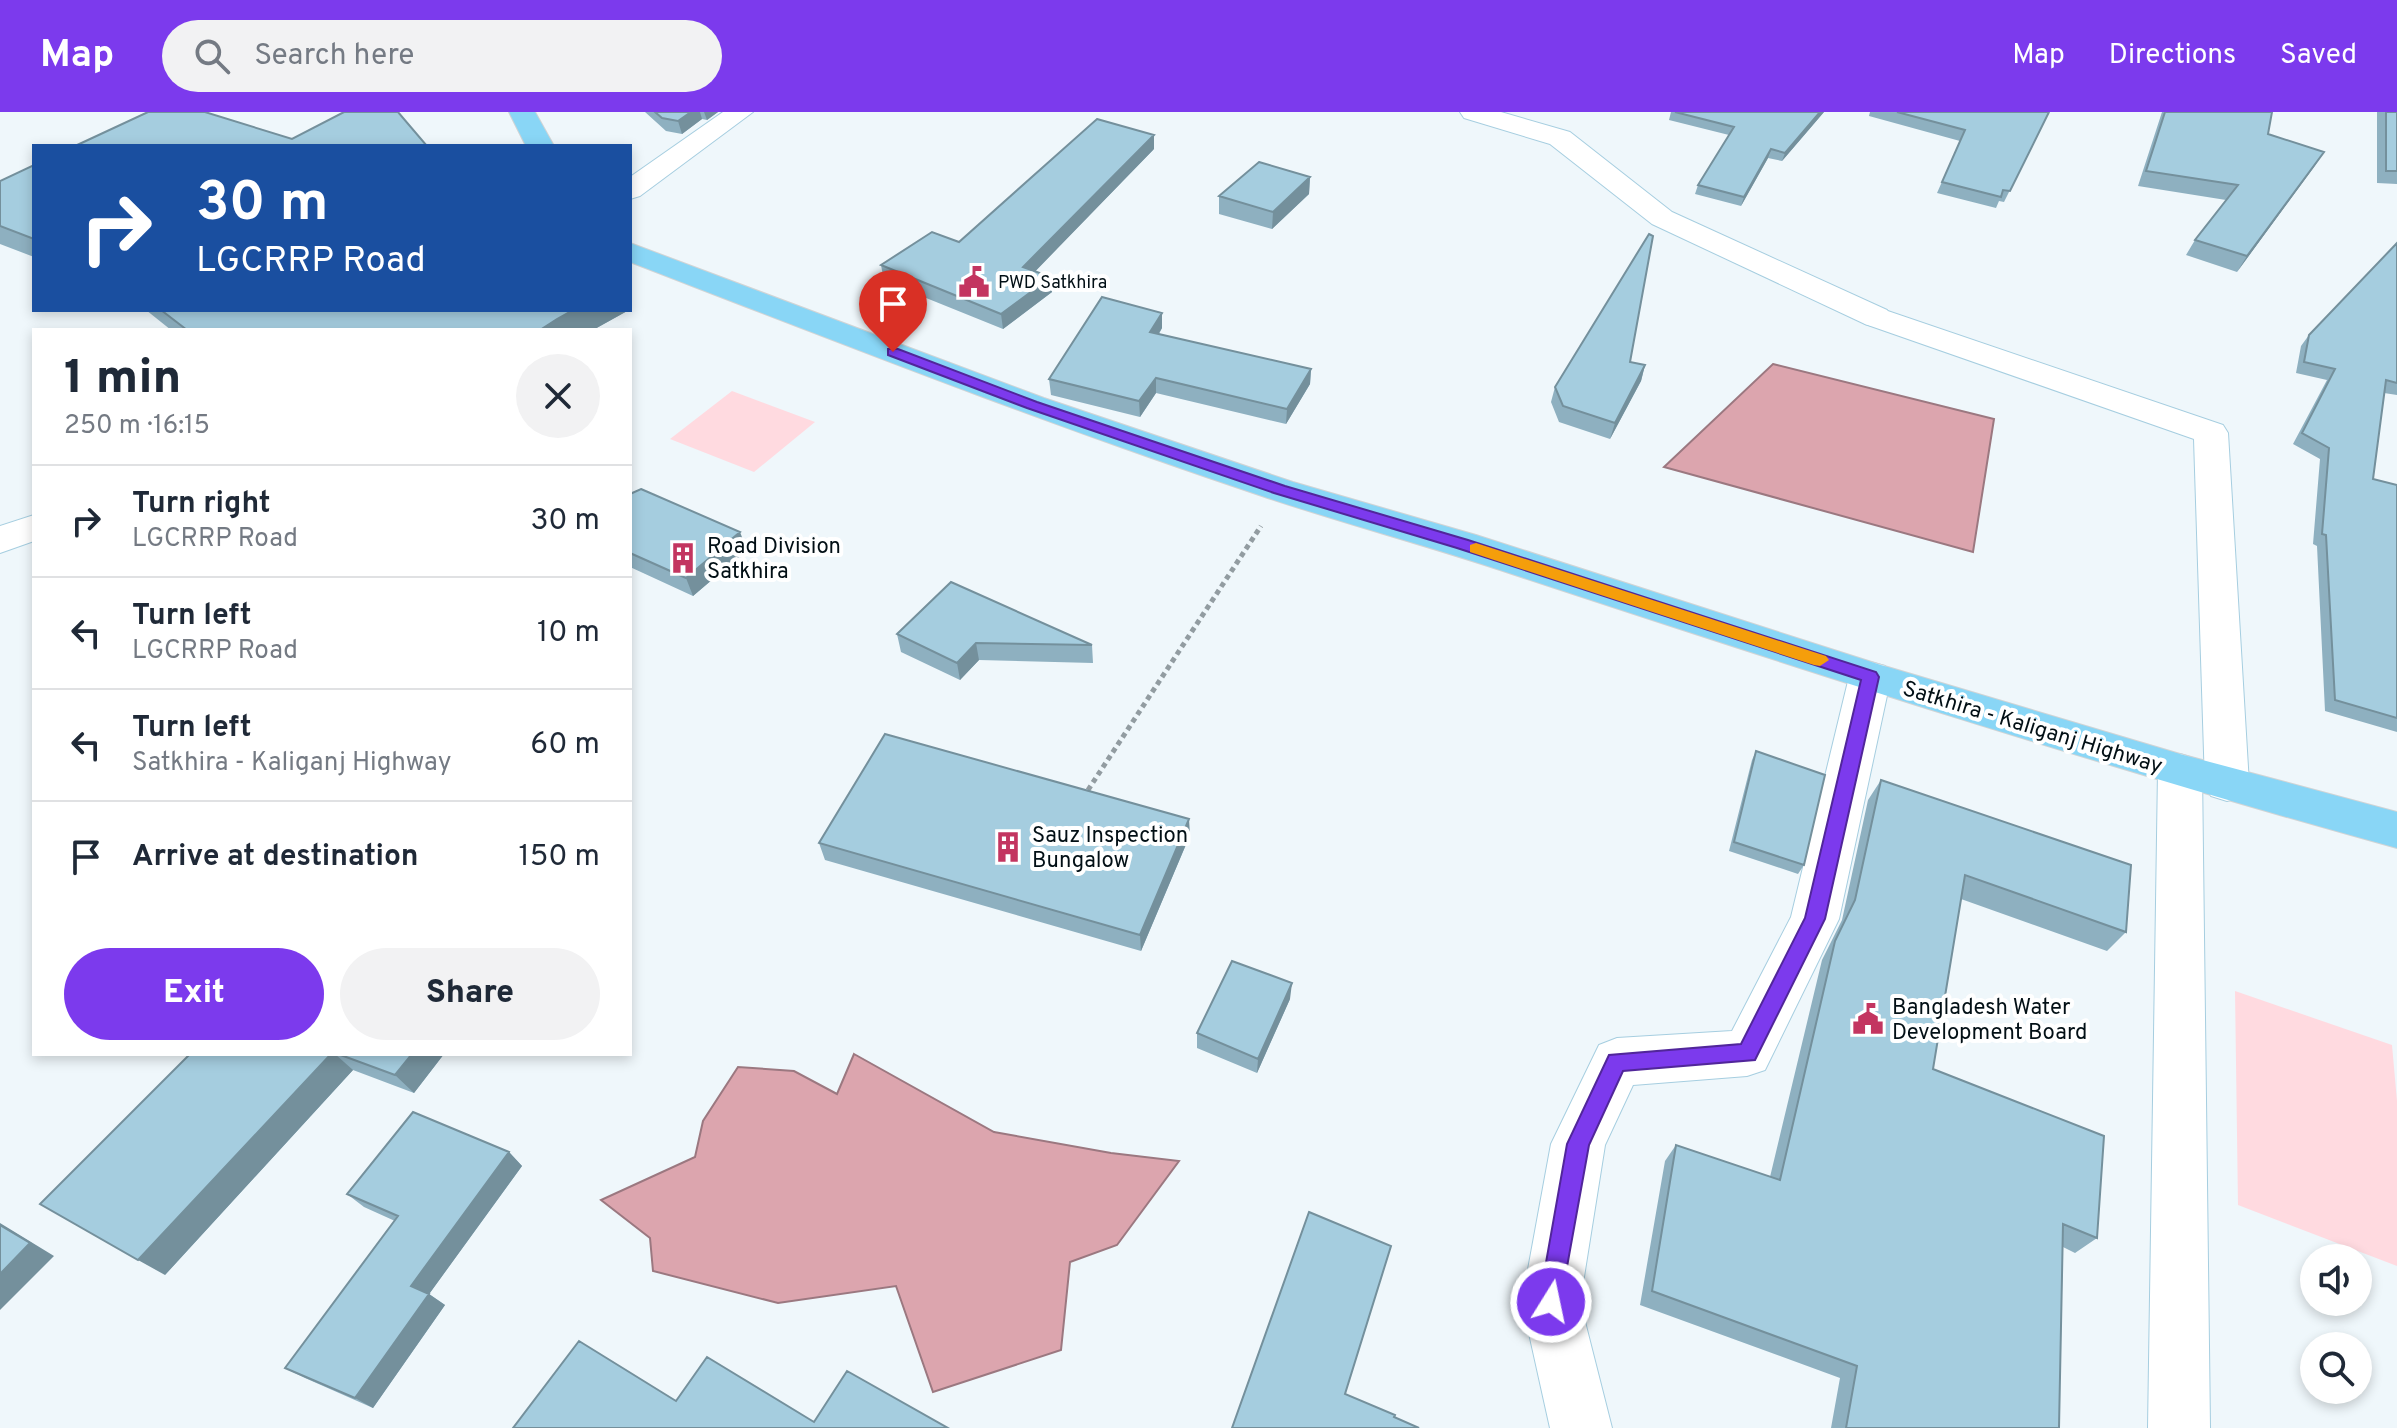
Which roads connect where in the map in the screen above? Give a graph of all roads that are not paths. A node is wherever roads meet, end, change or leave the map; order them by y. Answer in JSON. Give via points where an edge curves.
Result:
{"nodes":[{"id":1,"x":522,"y":112,"type":"edge"},
{"id":2,"x":740,"y":112,"type":"edge"},
{"id":3,"x":1473,"y":112,"type":"edge"},
{"id":4,"x":539,"y":144,"type":"edge"},
{"id":5,"x":632,"y":189,"type":"edge"},
{"id":6,"x":632,"y":253,"type":"edge"},
{"id":7,"x":32,"y":528,"type":"edge"},
{"id":8,"x":0,"y":540,"type":"edge"},
{"id":9,"x":1870,"y":677,"type":"junction"},
{"id":10,"x":2204,"y":778,"type":"junction"},
{"id":11,"x":2397,"y":830,"type":"edge"},
{"id":12,"x":1581,"y":1428,"type":"edge"},
{"id":13,"x":2179,"y":1428,"type":"edge"}],
"edges":[{"from":1,"to":4,"type":"highway"},
{"from":2,"to":5,"type":"street"},
{"from":3,"to":10,"type":"street","via":[[1560,138],[1662,218],[1876,317],[2211,433]]},
{"from":6,"to":9,"type":"highway","name":"Satkhira - Kaliganj Highway","via":[[1032,405],[1280,490]]},
{"from":7,"to":8,"type":"street"},
{"from":9,"to":10,"type":"highway","name":"Satkhira - Kaliganj Highway"},
{"from":9,"to":12,"type":"street","via":[[1815,919],[1747,1053],[1617,1062],[1578,1144],[1551,1302]]},
{"from":10,"to":11,"type":"highway","name":"Satkhira - Kaliganj Highway"},
{"from":10,"to":13,"type":"street"}]}
